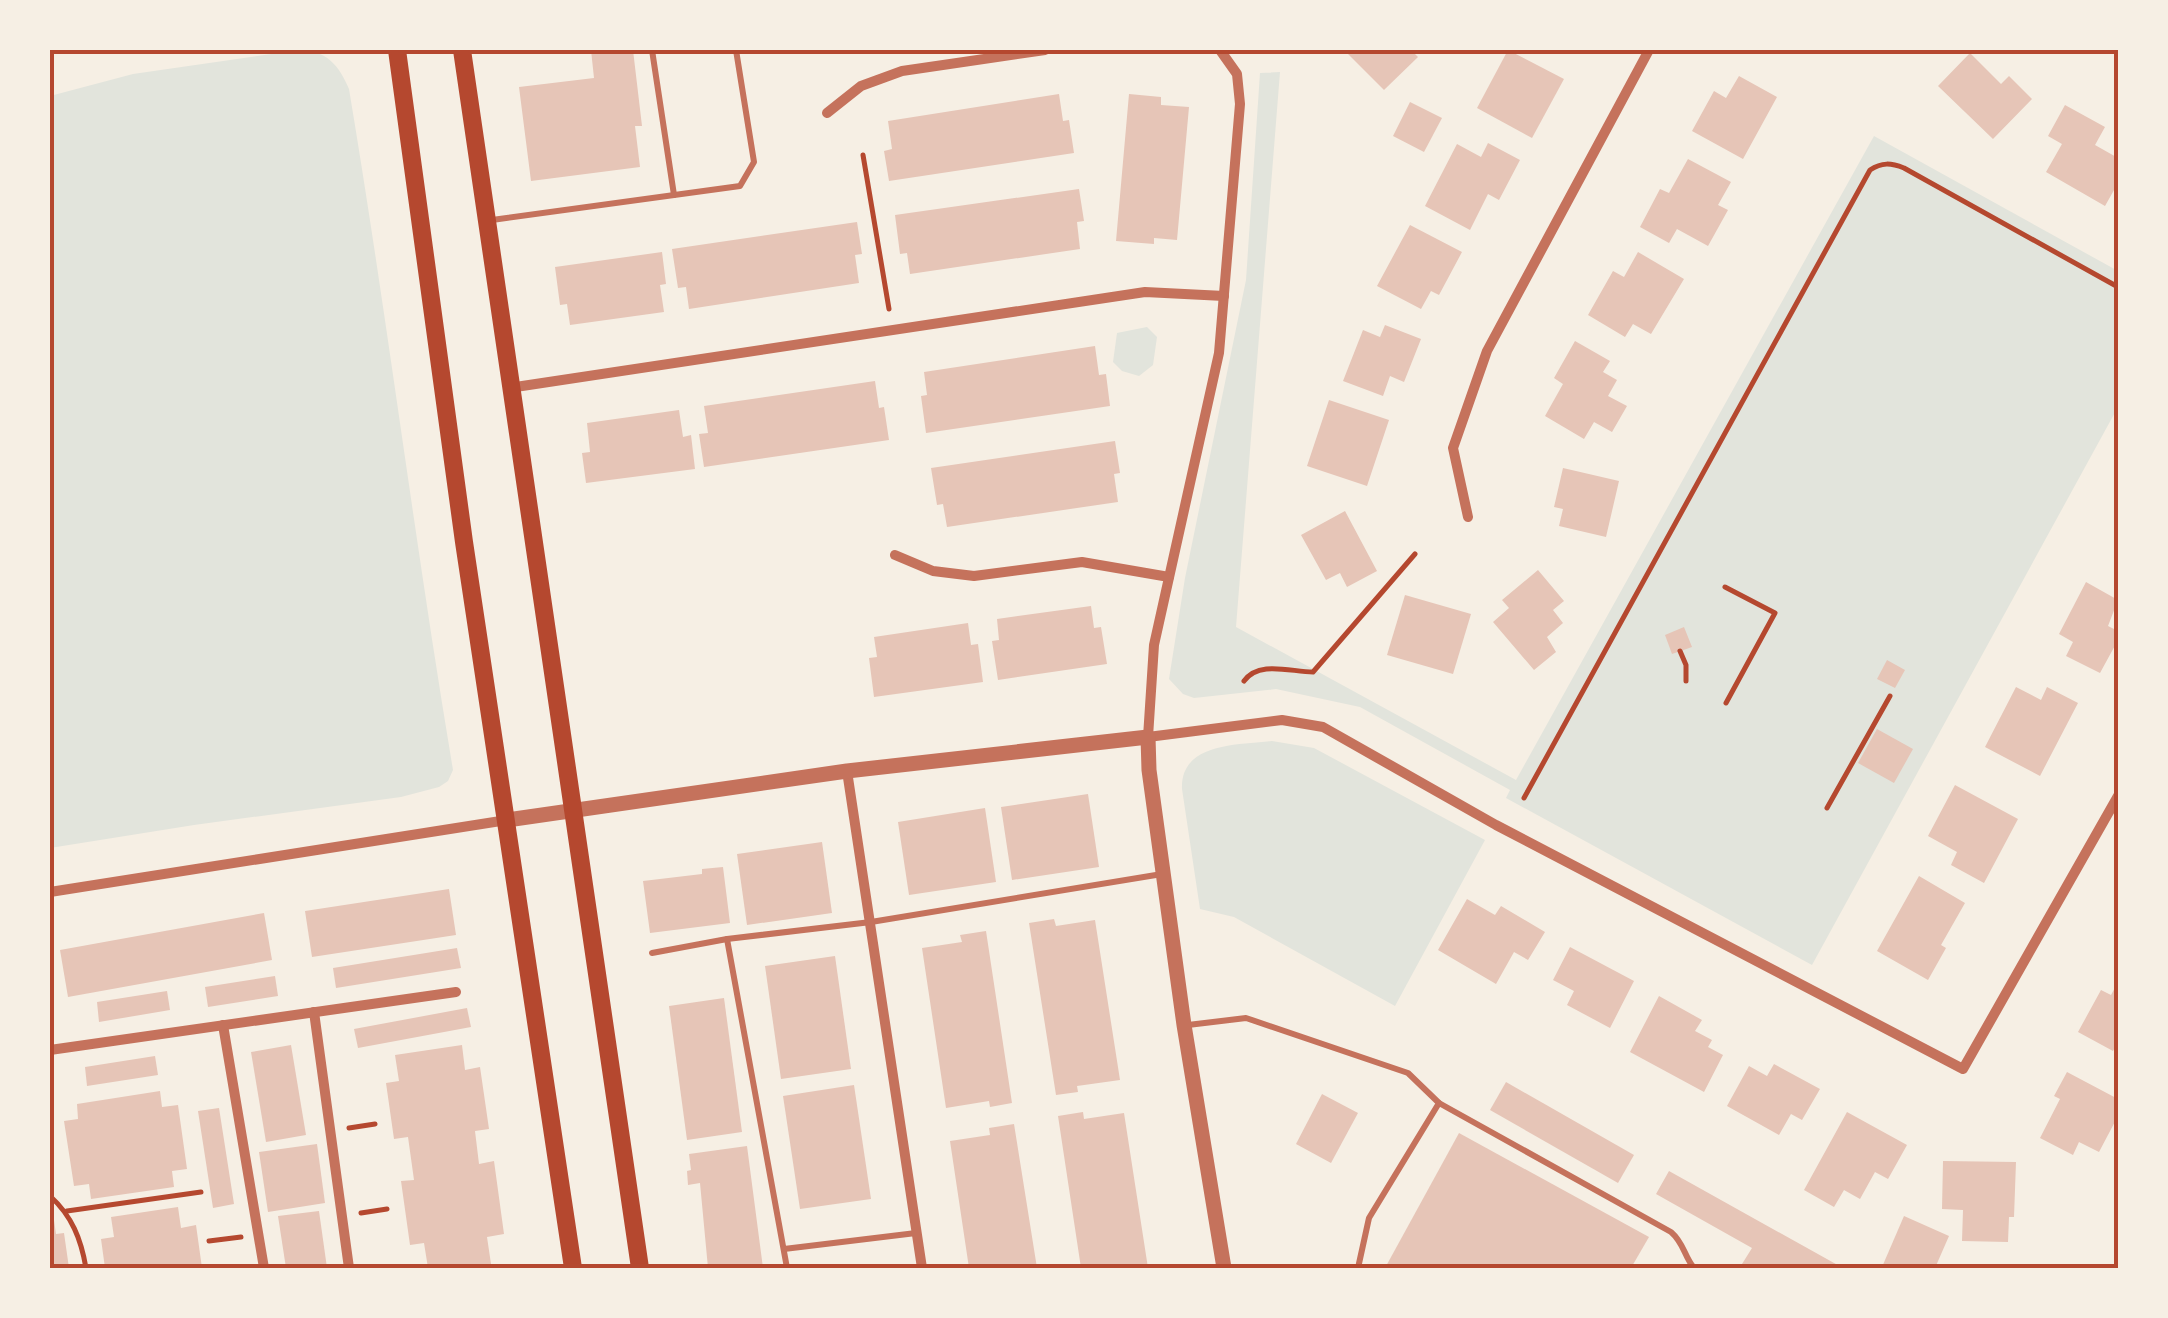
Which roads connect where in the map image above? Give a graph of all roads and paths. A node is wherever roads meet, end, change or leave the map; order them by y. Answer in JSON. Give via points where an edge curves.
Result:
{"nodes":[{"id":1,"x":398,"y":50,"type":"edge"},
{"id":2,"x":462,"y":50,"type":"edge"},
{"id":3,"x":652,"y":50,"type":"edge"},
{"id":4,"x":736,"y":50,"type":"edge"},
{"id":5,"x":1045,"y":50,"type":"edge"},
{"id":6,"x":1634,"y":50,"type":"edge"},
{"id":7,"x":1222,"y":52,"type":"edge"},
{"id":8,"x":1647,"y":53,"type":"edge"},
{"id":9,"x":827,"y":114,"type":"dead end"},
{"id":10,"x":863,"y":155,"type":"dead end"},
{"id":11,"x":674,"y":195,"type":"junction"},
{"id":12,"x":486,"y":221,"type":"junction"},
{"id":13,"x":2118,"y":287,"type":"edge"},
{"id":14,"x":1224,"y":296,"type":"junction"},
{"id":15,"x":888,"y":309,"type":"dead end"},
{"id":16,"x":509,"y":388,"type":"junction"},
{"id":17,"x":1468,"y":518,"type":"dead end"},
{"id":18,"x":1416,"y":554,"type":"dead end"},
{"id":19,"x":895,"y":555,"type":"dead end"},
{"id":20,"x":1170,"y":577,"type":"junction"},
{"id":21,"x":1725,"y":587,"type":"dead end"},
{"id":22,"x":1680,"y":651,"type":"dead end"},
{"id":23,"x":1244,"y":681,"type":"dead end"},
{"id":24,"x":1686,"y":682,"type":"dead end"},
{"id":25,"x":1890,"y":696,"type":"dead end"},
{"id":26,"x":1726,"y":703,"type":"dead end"},
{"id":27,"x":1148,"y":737,"type":"junction"},
{"id":28,"x":848,"y":771,"type":"junction"},
{"id":29,"x":2118,"y":796,"type":"edge"},
{"id":30,"x":1524,"y":798,"type":"dead end"},
{"id":31,"x":1828,"y":808,"type":"dead end"},
{"id":32,"x":572,"y":810,"type":"junction"},
{"id":33,"x":507,"y":820,"type":"junction"},
{"id":34,"x":1164,"y":874,"type":"junction"},
{"id":35,"x":50,"y":892,"type":"edge"},
{"id":36,"x":871,"y":922,"type":"junction"},
{"id":37,"x":727,"y":939,"type":"junction"},
{"id":38,"x":652,"y":953,"type":"dead end"},
{"id":39,"x":456,"y":992,"type":"dead end"},
{"id":40,"x":314,"y":1012,"type":"junction"},
{"id":41,"x":223,"y":1025,"type":"junction"},
{"id":42,"x":1184,"y":1025,"type":"junction"},
{"id":43,"x":50,"y":1050,"type":"edge"},
{"id":44,"x":1439,"y":1102,"type":"junction"},
{"id":45,"x":376,"y":1124,"type":"dead end"},
{"id":46,"x":330,"y":1130,"type":"junction"},
{"id":47,"x":201,"y":1192,"type":"dead end"},
{"id":48,"x":50,"y":1196,"type":"edge"},
{"id":49,"x":387,"y":1209,"type":"dead end"},
{"id":50,"x":66,"y":1211,"type":"junction"},
{"id":51,"x":342,"y":1216,"type":"junction"},
{"id":52,"x":916,"y":1233,"type":"junction"},
{"id":53,"x":258,"y":1234,"type":"junction"},
{"id":54,"x":209,"y":1241,"type":"dead end"},
{"id":55,"x":784,"y":1249,"type":"junction"},
{"id":56,"x":85,"y":1267,"type":"edge"},
{"id":57,"x":264,"y":1268,"type":"edge"},
{"id":58,"x":349,"y":1268,"type":"edge"},
{"id":59,"x":573,"y":1268,"type":"edge"},
{"id":60,"x":640,"y":1268,"type":"edge"},
{"id":61,"x":787,"y":1268,"type":"edge"},
{"id":62,"x":922,"y":1268,"type":"edge"},
{"id":63,"x":1224,"y":1268,"type":"edge"},
{"id":64,"x":1358,"y":1268,"type":"edge"},
{"id":65,"x":1694,"y":1268,"type":"edge"}],
"edges":[{"from":1,"to":33,"type":"main road"},
{"from":2,"to":12,"type":"main road"},
{"from":3,"to":11,"type":"lane"},
{"from":4,"to":11,"type":"lane","via":[[754,162],[740,186]]},
{"from":5,"to":9,"type":"street","via":[[902,70],[861,86]]},
{"from":6,"to":8,"type":"street"},
{"from":7,"to":14,"type":"street","via":[[1238,74],[1240,104]]},
{"from":8,"to":17,"type":"street","via":[[1488,352],[1453,448]]},
{"from":10,"to":15,"type":"path"},
{"from":11,"to":12,"type":"lane"},
{"from":12,"to":16,"type":"main road"},
{"from":13,"to":30,"type":"path","via":[[1904,168],[1891,163],[1870,170]]},
{"from":14,"to":16,"type":"street","via":[[1145,292]]},
{"from":14,"to":20,"type":"street","via":[[1219,353]]},
{"from":16,"to":32,"type":"main road"},
{"from":18,"to":23,"type":"path","via":[[1313,672],[1261,670]]},
{"from":19,"to":20,"type":"street","via":[[933,571],[974,576],[1082,562]]},
{"from":20,"to":27,"type":"street","via":[[1154,646]]},
{"from":21,"to":26,"type":"path","via":[[1775,613]]},
{"from":22,"to":24,"type":"path"},
{"from":25,"to":31,"type":"path"},
{"from":27,"to":28,"type":"street"},
{"from":27,"to":29,"type":"street","via":[[1282,720],[1323,727],[1963,1069]]},
{"from":27,"to":34,"type":"street"},
{"from":28,"to":32,"type":"street"},
{"from":28,"to":36,"type":"street"},
{"from":32,"to":33,"type":"street"},
{"from":32,"to":60,"type":"main road"},
{"from":33,"to":35,"type":"street"},
{"from":33,"to":59,"type":"main road"},
{"from":34,"to":36,"type":"lane"},
{"from":34,"to":42,"type":"street"},
{"from":36,"to":37,"type":"lane"},
{"from":36,"to":52,"type":"street"},
{"from":37,"to":38,"type":"lane"},
{"from":37,"to":55,"type":"lane"},
{"from":39,"to":40,"type":"street"},
{"from":40,"to":41,"type":"street"},
{"from":40,"to":46,"type":"street"},
{"from":41,"to":43,"type":"street"},
{"from":41,"to":53,"type":"street"},
{"from":42,"to":44,"type":"lane","via":[[1246,1018],[1408,1073]]},
{"from":42,"to":63,"type":"street"},
{"from":44,"to":64,"type":"lane","via":[[1370,1218]]},
{"from":44,"to":65,"type":"lane","via":[[1671,1232]]},
{"from":45,"to":46,"type":"path"},
{"from":46,"to":51,"type":"street"},
{"from":47,"to":50,"type":"path"},
{"from":48,"to":50,"type":"path"},
{"from":49,"to":51,"type":"path"},
{"from":50,"to":56,"type":"path"},
{"from":51,"to":58,"type":"street"},
{"from":52,"to":55,"type":"lane"},
{"from":52,"to":62,"type":"street"},
{"from":53,"to":54,"type":"path"},
{"from":53,"to":57,"type":"street"},
{"from":55,"to":61,"type":"lane"}]}
